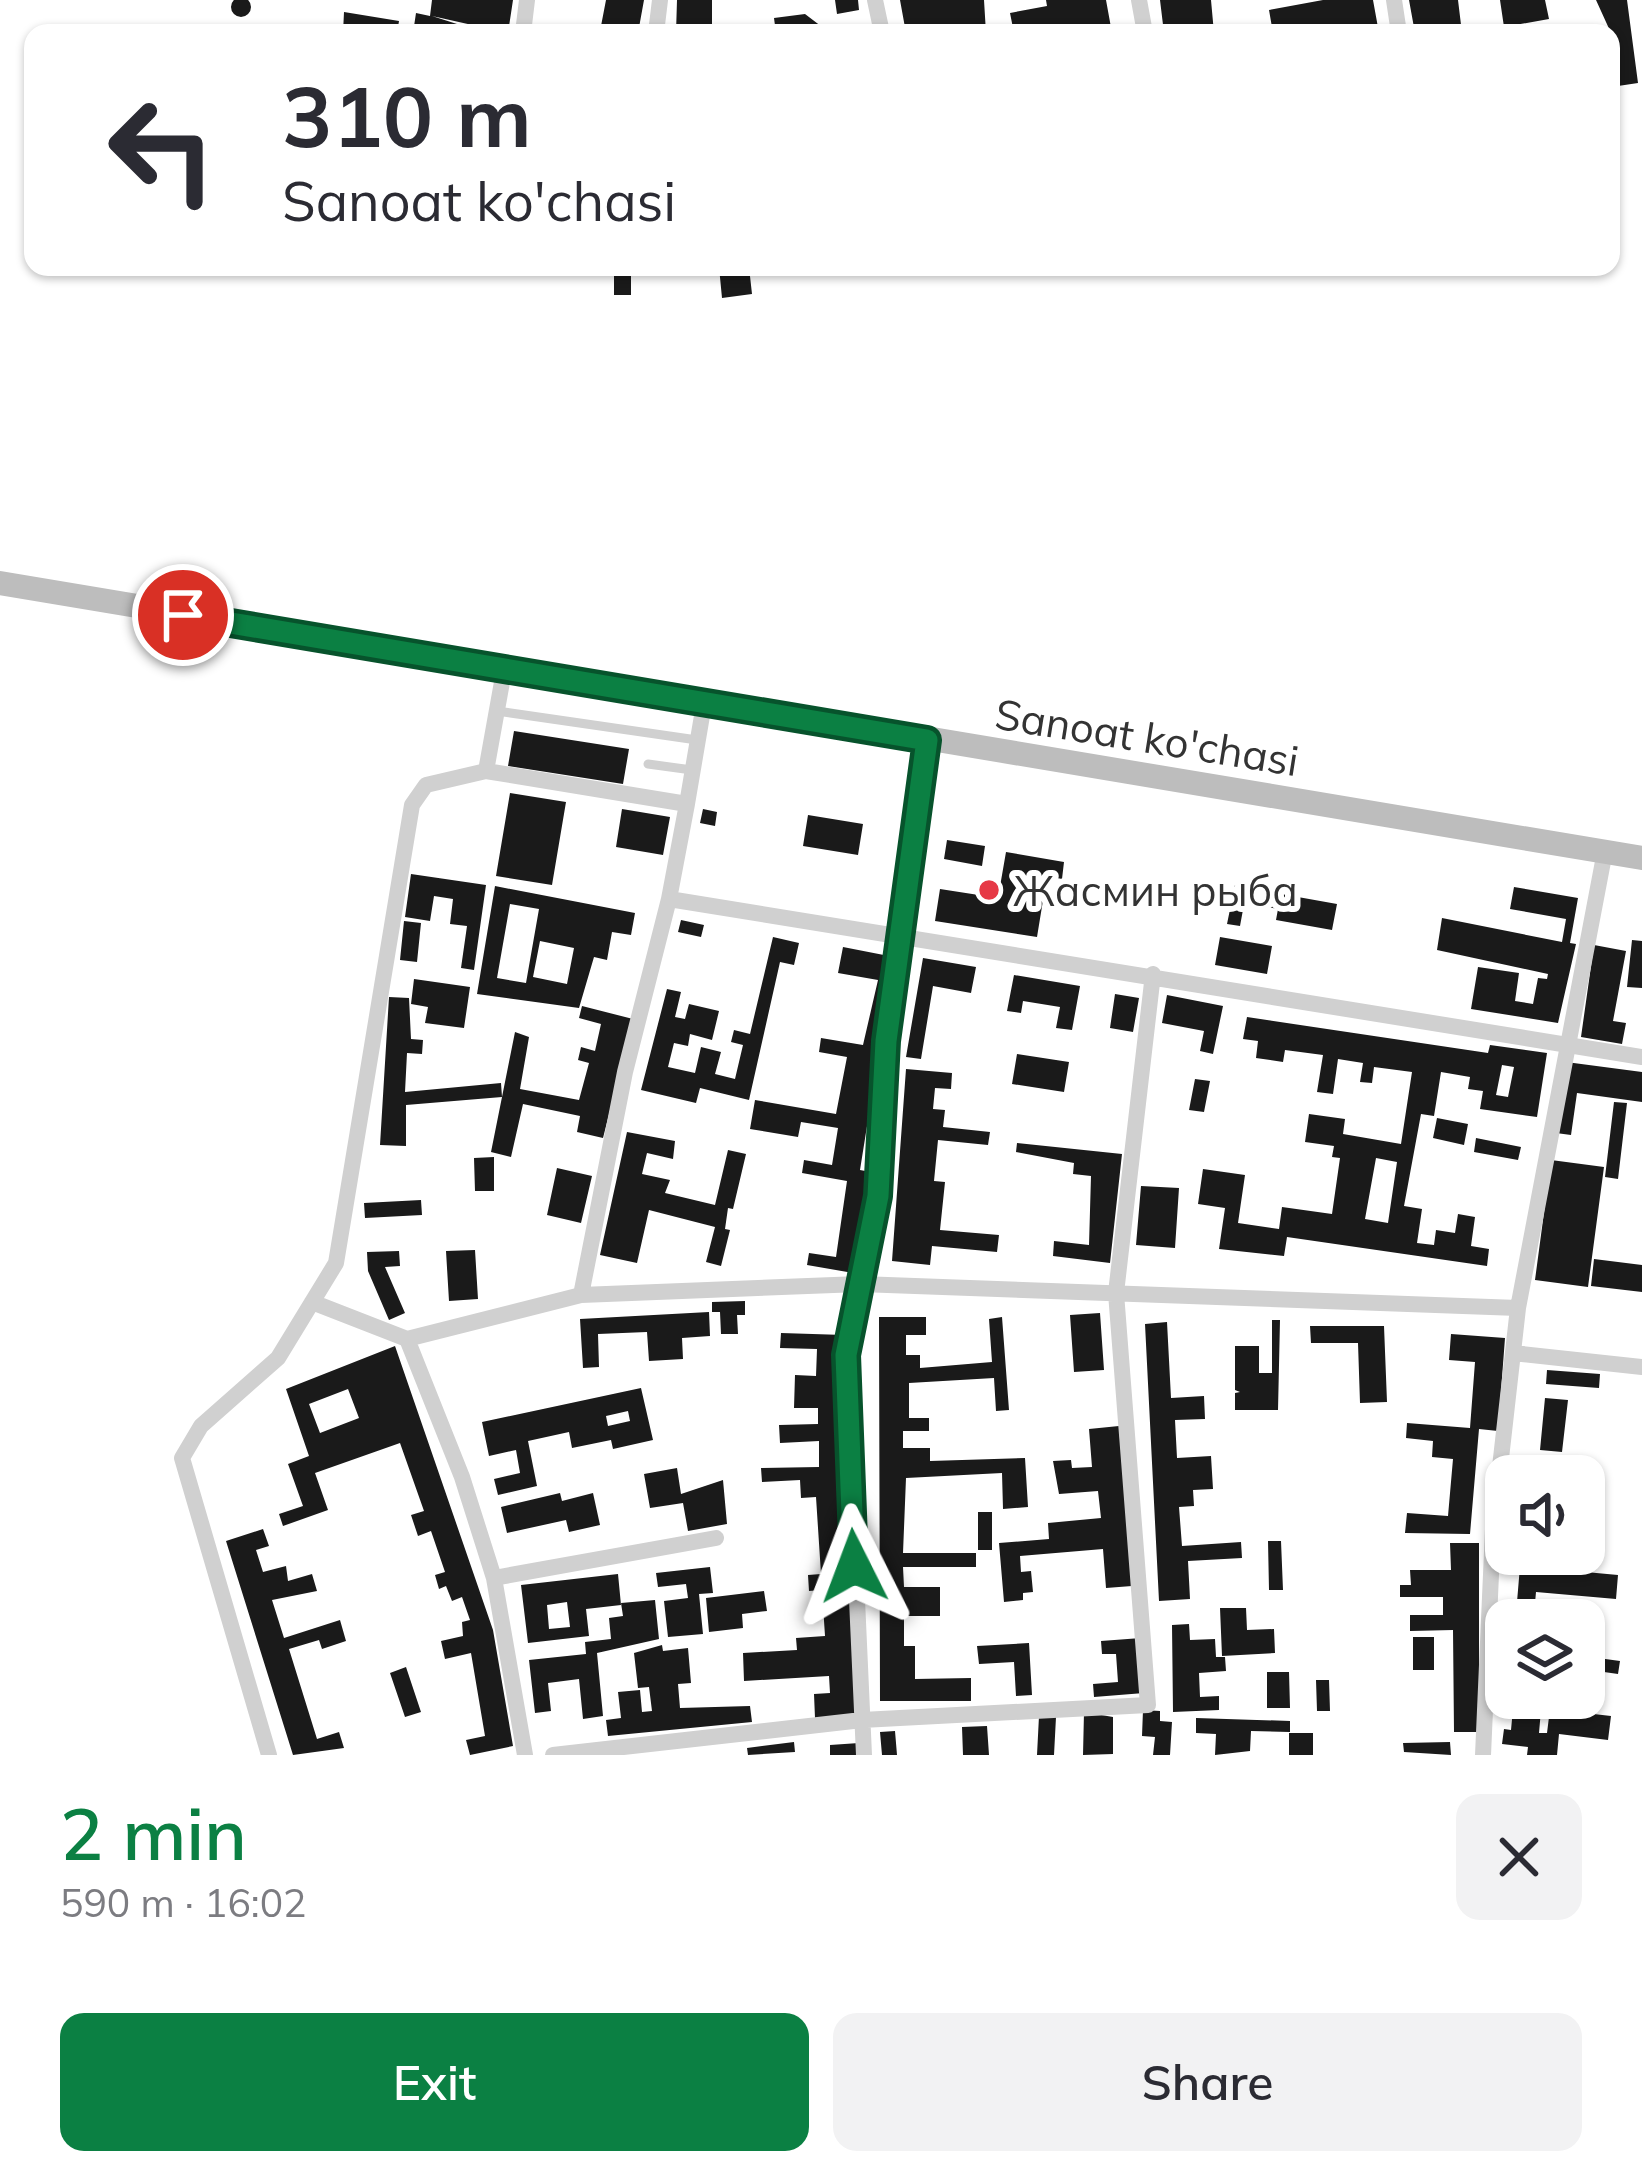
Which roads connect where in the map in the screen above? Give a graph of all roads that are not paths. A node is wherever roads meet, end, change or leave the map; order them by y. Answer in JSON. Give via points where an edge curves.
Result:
{"nodes":[{"id":1,"x":0,"y":583,"type":"edge"},
{"id":2,"x":504,"y":671,"type":"junction"},
{"id":3,"x":704,"y":704,"type":"junction"},
{"id":4,"x":497,"y":711,"type":"junction"},
{"id":5,"x":698,"y":740,"type":"junction"},
{"id":6,"x":927,"y":740,"type":"junction"},
{"id":7,"x":648,"y":764,"type":"dead end"},
{"id":8,"x":692,"y":770,"type":"junction"},
{"id":9,"x":486,"y":771,"type":"junction"},
{"id":10,"x":687,"y":804,"type":"junction"},
{"id":11,"x":1605,"y":851,"type":"junction"},
{"id":12,"x":1642,"y":858,"type":"edge"},
{"id":13,"x":669,"y":898,"type":"junction"},
{"id":14,"x":900,"y":939,"type":"junction"},
{"id":15,"x":1154,"y":974,"type":"junction"},
{"id":16,"x":1567,"y":1046,"type":"junction"},
{"id":17,"x":1642,"y":1057,"type":"edge"},
{"id":18,"x":860,"y":1284,"type":"junction"},
{"id":19,"x":1116,"y":1293,"type":"junction"},
{"id":20,"x":581,"y":1295,"type":"junction"},
{"id":21,"x":312,"y":1302,"type":"junction"},
{"id":22,"x":1518,"y":1308,"type":"junction"},
{"id":23,"x":407,"y":1339,"type":"junction"},
{"id":24,"x":1513,"y":1353,"type":"junction"},
{"id":25,"x":1642,"y":1366,"type":"edge"},
{"id":26,"x":716,"y":1538,"type":"dead end"},
{"id":27,"x":494,"y":1578,"type":"junction"},
{"id":28,"x":862,"y":1720,"type":"junction"},
{"id":29,"x":269,"y":1755,"type":"edge"},
{"id":30,"x":525,"y":1755,"type":"edge"},
{"id":31,"x":553,"y":1755,"type":"edge"},
{"id":32,"x":864,"y":1755,"type":"edge"},
{"id":33,"x":1483,"y":1755,"type":"edge"}],
"edges":[{"from":1,"to":2,"type":"main road","name":"Sanoat ko'chasi"},
{"from":2,"to":3,"type":"main road","name":"Sanoat ko'chasi"},
{"from":2,"to":4,"type":"street"},
{"from":3,"to":5,"type":"street"},
{"from":3,"to":6,"type":"main road","name":"Sanoat ko'chasi"},
{"from":4,"to":5,"type":"lane"},
{"from":4,"to":9,"type":"street"},
{"from":5,"to":8,"type":"street"},
{"from":6,"to":11,"type":"main road","name":"Sanoat ko'chasi"},
{"from":6,"to":14,"type":"street"},
{"from":7,"to":8,"type":"lane"},
{"from":8,"to":10,"type":"street"},
{"from":9,"to":10,"type":"street","via":[[533,786]]},
{"from":9,"to":21,"type":"street","via":[[426,785],[412,805],[336,1263]]},
{"from":10,"to":13,"type":"street"},
{"from":11,"to":12,"type":"main road","name":"Sanoat ko'chasi"},
{"from":11,"to":16,"type":"street"},
{"from":13,"to":14,"type":"street"},
{"from":13,"to":20,"type":"street"},
{"from":14,"to":15,"type":"street"},
{"from":14,"to":18,"type":"street","via":[[878,1196]]},
{"from":15,"to":16,"type":"street"},
{"from":15,"to":19,"type":"street"},
{"from":16,"to":17,"type":"street"},
{"from":16,"to":22,"type":"street"},
{"from":18,"to":19,"type":"street"},
{"from":18,"to":20,"type":"street"},
{"from":18,"to":28,"type":"street","via":[[846,1355]]},
{"from":19,"to":22,"type":"street"},
{"from":19,"to":28,"type":"street","via":[[1148,1705]]},
{"from":20,"to":23,"type":"street"},
{"from":21,"to":23,"type":"street"},
{"from":21,"to":29,"type":"street","via":[[278,1358],[201,1426],[182,1458]]},
{"from":22,"to":24,"type":"street"},
{"from":23,"to":27,"type":"street"},
{"from":24,"to":25,"type":"street"},
{"from":24,"to":33,"type":"street","via":[[1493,1528]]},
{"from":26,"to":27,"type":"street"},
{"from":27,"to":30,"type":"street"},
{"from":28,"to":31,"type":"street"},
{"from":28,"to":32,"type":"street"}]}
